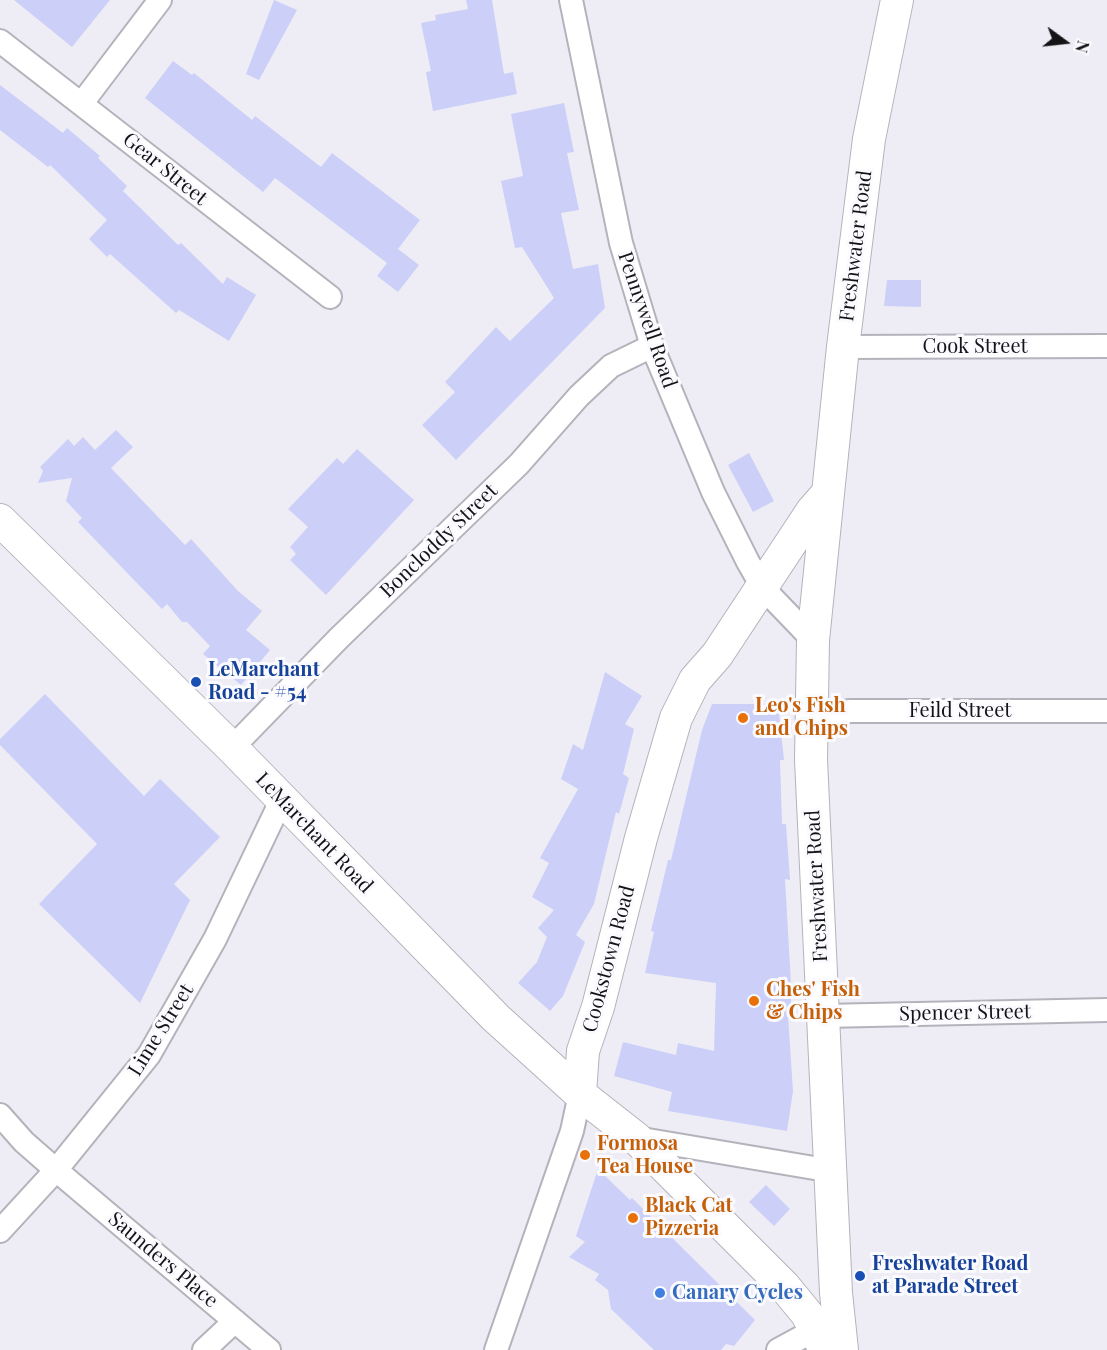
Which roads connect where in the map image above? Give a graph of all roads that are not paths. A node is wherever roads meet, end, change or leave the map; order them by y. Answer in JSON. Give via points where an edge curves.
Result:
{"nodes":[{"id":1,"x":160,"y":0,"type":"edge"},
{"id":2,"x":572,"y":0,"type":"edge"},
{"id":3,"x":897,"y":0,"type":"edge"},
{"id":4,"x":0,"y":41,"type":"edge"},
{"id":5,"x":82,"y":103,"type":"junction"},
{"id":6,"x":330,"y":297,"type":"dead end"},
{"id":7,"x":652,"y":346,"type":"junction"},
{"id":8,"x":1107,"y":346,"type":"edge"},
{"id":9,"x":843,"y":347,"type":"junction"},
{"id":10,"x":827,"y":494,"type":"junction"},
{"id":11,"x":0,"y":520,"type":"edge"},
{"id":12,"x":764,"y":588,"type":"junction"},
{"id":13,"x":813,"y":640,"type":"junction"},
{"id":14,"x":1107,"y":711,"type":"edge"},
{"id":15,"x":813,"y":715,"type":"junction"},
{"id":16,"x":232,"y":748,"type":"junction"},
{"id":17,"x":282,"y":801,"type":"junction"},
{"id":18,"x":1107,"y":1010,"type":"edge"},
{"id":19,"x":823,"y":1016,"type":"junction"},
{"id":20,"x":580,"y":1094,"type":"junction"},
{"id":21,"x":0,"y":1115,"type":"edge"},
{"id":22,"x":636,"y":1138,"type":"junction"},
{"id":23,"x":56,"y":1170,"type":"junction"},
{"id":24,"x":832,"y":1171,"type":"junction"},
{"id":25,"x":0,"y":1231,"type":"edge"},
{"id":26,"x":235,"y":1321,"type":"junction"},
{"id":27,"x":820,"y":1340,"type":"edge"},
{"id":28,"x":204,"y":1350,"type":"edge"},
{"id":29,"x":269,"y":1350,"type":"edge"},
{"id":30,"x":496,"y":1350,"type":"edge"},
{"id":31,"x":778,"y":1350,"type":"edge"},
{"id":32,"x":842,"y":1350,"type":"edge"}],
"edges":[{"from":1,"to":5,"type":"street"},
{"from":2,"to":7,"type":"street","name":"Pennywell Road","via":[[621,243]]},
{"from":3,"to":9,"type":"main road","name":"Freshwater Road","via":[[869,139]]},
{"from":4,"to":5,"type":"street","name":"Gear Street"},
{"from":5,"to":6,"type":"street","name":"Gear Street"},
{"from":7,"to":12,"type":"street","name":"Pennywell Road","via":[[713,492]]},
{"from":7,"to":16,"type":"street","name":"Boncloddy Street","via":[[611,366],[579,396],[519,464]]},
{"from":8,"to":9,"type":"street","name":"Cook Street"},
{"from":9,"to":10,"type":"main road","name":"Freshwater Road"},
{"from":10,"to":12,"type":"main road"},
{"from":10,"to":13,"type":"main road","name":"Freshwater Road"},
{"from":11,"to":16,"type":"main road","name":"LeMarchant Road"},
{"from":12,"to":13,"type":"street","name":"Pennywell Road"},
{"from":12,"to":20,"type":"main road","name":"Cookstown Road","via":[[695,680],[676,718],[583,1051]]},
{"from":13,"to":15,"type":"main road","name":"Freshwater Road"},
{"from":14,"to":15,"type":"street","name":"Feild Street","via":[[851,711]]},
{"from":15,"to":19,"type":"main road","name":"Freshwater Road","via":[[811,760]]},
{"from":16,"to":17,"type":"main road","name":"LeMarchant Road"},
{"from":17,"to":20,"type":"main road","name":"LeMarchant Road","via":[[496,1018]]},
{"from":17,"to":23,"type":"street","name":"Lime Street","via":[[177,1009],[142,1064]]},
{"from":18,"to":19,"type":"street","name":"Spencer Street"},
{"from":19,"to":24,"type":"main road","name":"Freshwater Road"},
{"from":20,"to":22,"type":"main road","name":"LeMarchant Road"},
{"from":20,"to":30,"type":"street","name":"Cookstown Road","via":[[572,1131]]},
{"from":21,"to":23,"type":"street","name":"Saunders Place"},
{"from":22,"to":24,"type":"street","name":"LeMarchant Road"},
{"from":22,"to":27,"type":"main road","name":"LeMarchant Road","via":[[784,1286],[807,1314]]},
{"from":23,"to":25,"type":"street","name":"Lime Street"},
{"from":23,"to":26,"type":"street","name":"Saunders Place"},
{"from":24,"to":32,"type":"main road","name":"Freshwater Road"},
{"from":26,"to":28,"type":"street"},
{"from":26,"to":29,"type":"street","name":"Saunders Place"},
{"from":27,"to":31,"type":"street"}]}
